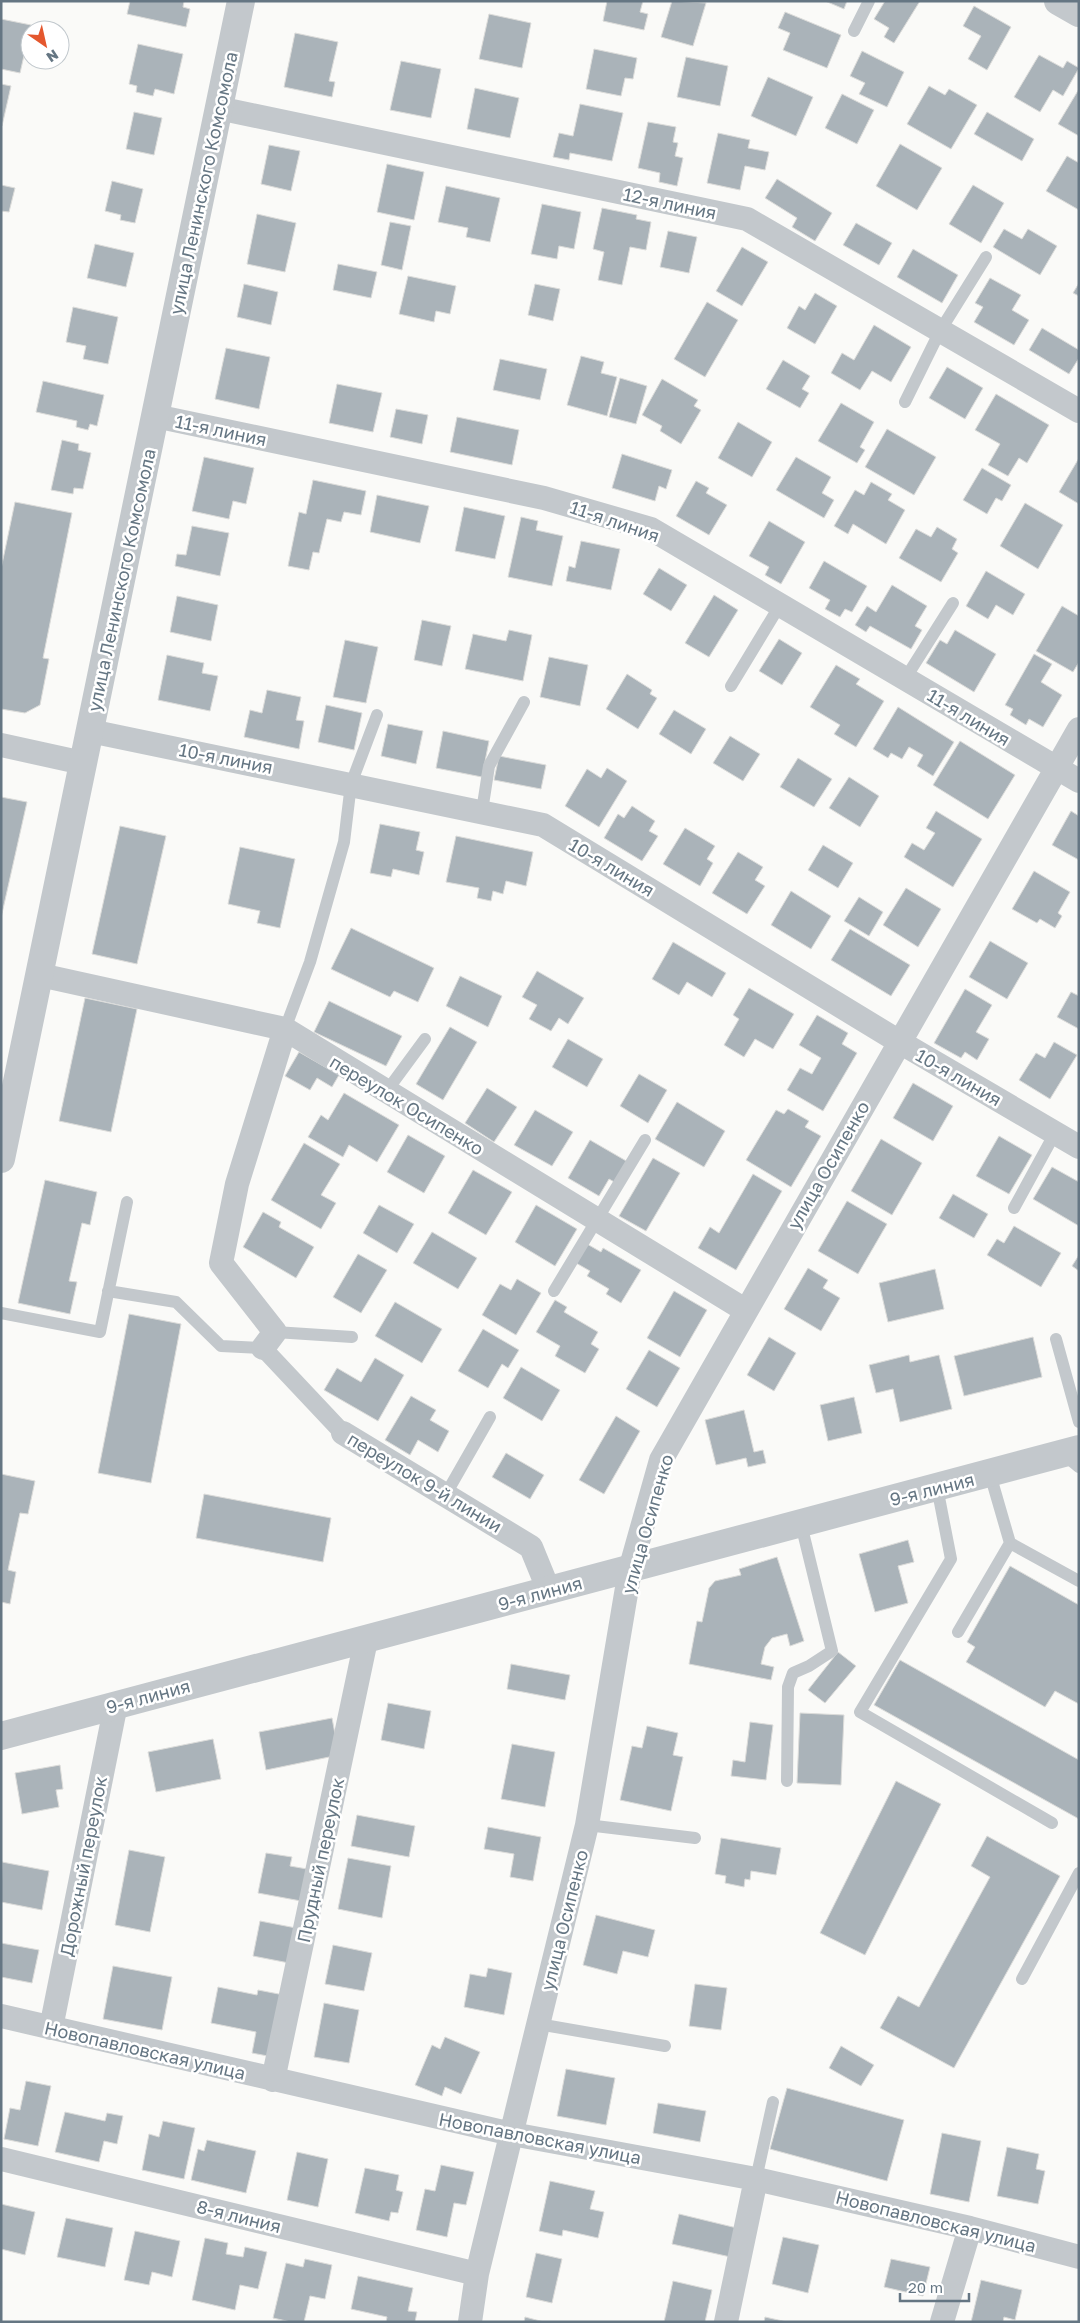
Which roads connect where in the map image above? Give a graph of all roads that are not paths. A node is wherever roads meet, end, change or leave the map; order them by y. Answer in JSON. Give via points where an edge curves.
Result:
{"nodes":[{"id":1,"x":241,"y":1,"type":"edge"},
{"id":2,"x":869,"y":1,"type":"edge"},
{"id":3,"x":1058,"y":1,"type":"edge"},
{"id":4,"x":1079,"y":13,"type":"edge"},
{"id":5,"x":854,"y":31,"type":"dead end"},
{"id":6,"x":218,"y":108,"type":"junction"},
{"id":7,"x":986,"y":257,"type":"dead end"},
{"id":8,"x":940,"y":331,"type":"junction"},
{"id":9,"x":905,"y":402,"type":"dead end"},
{"id":10,"x":1079,"y":411,"type":"edge"},
{"id":11,"x":155,"y":416,"type":"junction"},
{"id":12,"x":954,"y":603,"type":"dead end"},
{"id":13,"x":780,"y":605,"type":"junction"},
{"id":14,"x":905,"y":679,"type":"junction"},
{"id":15,"x":731,"y":686,"type":"dead end"},
{"id":16,"x":524,"y":702,"type":"dead end"},
{"id":17,"x":377,"y":715,"type":"dead end"},
{"id":18,"x":1079,"y":729,"type":"edge"},
{"id":19,"x":90,"y":731,"type":"junction"},
{"id":20,"x":1,"y":745,"type":"edge"},
{"id":21,"x":83,"y":763,"type":"junction"},
{"id":22,"x":1056,"y":768,"type":"junction"},
{"id":23,"x":1079,"y":781,"type":"edge"},
{"id":24,"x":351,"y":784,"type":"junction"},
{"id":25,"x":482,"y":811,"type":"junction"},
{"id":26,"x":40,"y":975,"type":"junction"},
{"id":27,"x":285,"y":1029,"type":"junction"},
{"id":28,"x":425,"y":1039,"type":"dead end"},
{"id":29,"x":898,"y":1041,"type":"junction"},
{"id":30,"x":386,"y":1092,"type":"junction"},
{"id":31,"x":1055,"y":1134,"type":"junction"},
{"id":32,"x":645,"y":1140,"type":"dead end"},
{"id":33,"x":1079,"y":1147,"type":"edge"},
{"id":34,"x":1,"y":1159,"type":"edge"},
{"id":35,"x":127,"y":1202,"type":"dead end"},
{"id":36,"x":1014,"y":1208,"type":"dead end"},
{"id":37,"x":597,"y":1220,"type":"junction"},
{"id":38,"x":108,"y":1291,"type":"junction"},
{"id":39,"x":554,"y":1291,"type":"dead end"},
{"id":40,"x":745,"y":1310,"type":"junction"},
{"id":41,"x":1,"y":1313,"type":"edge"},
{"id":42,"x":352,"y":1337,"type":"dead end"},
{"id":43,"x":1056,"y":1339,"type":"dead end"},
{"id":44,"x":269,"y":1340,"type":"junction"},
{"id":45,"x":490,"y":1417,"type":"dead end"},
{"id":46,"x":1079,"y":1422,"type":"edge"},
{"id":47,"x":343,"y":1433,"type":"joint"},
{"id":48,"x":1073,"y":1456,"type":"edge"},
{"id":49,"x":990,"y":1474,"type":"junction"},
{"id":50,"x":937,"y":1487,"type":"junction"},
{"id":51,"x":446,"y":1494,"type":"junction"},
{"id":52,"x":801,"y":1524,"type":"junction"},
{"id":53,"x":1010,"y":1542,"type":"junction"},
{"id":54,"x":630,"y":1570,"type":"junction"},
{"id":55,"x":1079,"y":1581,"type":"edge"},
{"id":56,"x":549,"y":1591,"type":"junction"},
{"id":57,"x":958,"y":1632,"type":"dead end"},
{"id":58,"x":366,"y":1640,"type":"junction"},
{"id":59,"x":116,"y":1704,"type":"junction"},
{"id":60,"x":1,"y":1736,"type":"edge"},
{"id":61,"x":787,"y":1781,"type":"dead end"},
{"id":62,"x":1052,"y":1823,"type":"dead end"},
{"id":63,"x":588,"y":1825,"type":"junction"},
{"id":64,"x":695,"y":1838,"type":"dead end"},
{"id":65,"x":1079,"y":1873,"type":"edge"},
{"id":66,"x":1022,"y":1979,"type":"dead end"},
{"id":67,"x":1,"y":2016,"type":"edge"},
{"id":68,"x":538,"y":2024,"type":"junction"},
{"id":69,"x":51,"y":2028,"type":"junction"},
{"id":70,"x":666,"y":2046,"type":"dead end"},
{"id":71,"x":274,"y":2080,"type":"junction"},
{"id":72,"x":774,"y":2102,"type":"dead end"},
{"id":73,"x":512,"y":2134,"type":"junction"},
{"id":74,"x":1,"y":2158,"type":"edge"},
{"id":75,"x":756,"y":2179,"type":"junction"},
{"id":76,"x":970,"y":2228,"type":"junction"},
{"id":77,"x":1079,"y":2257,"type":"edge"},
{"id":78,"x":477,"y":2274,"type":"junction"},
{"id":79,"x":470,"y":2322,"type":"edge"},
{"id":80,"x":726,"y":2322,"type":"edge"},
{"id":81,"x":942,"y":2322,"type":"edge"}],
"edges":[{"from":1,"to":6,"type":"street","name":"улица Ленинского Комсомола"},
{"from":2,"to":5,"type":"lane"},
{"from":3,"to":4,"type":"street"},
{"from":6,"to":8,"type":"street","name":"12-я линия","via":[[746,219]]},
{"from":6,"to":11,"type":"street","name":"улица Ленинского Комсомола"},
{"from":7,"to":8,"type":"lane"},
{"from":8,"to":9,"type":"lane"},
{"from":8,"to":10,"type":"street","name":"12-я линия"},
{"from":11,"to":13,"type":"street","name":"11-я линия","via":[[544,498],[651,529]]},
{"from":11,"to":19,"type":"street","name":"улица Ленинского Комсомола"},
{"from":12,"to":14,"type":"lane"},
{"from":13,"to":14,"type":"street","name":"11-я линия"},
{"from":13,"to":15,"type":"lane"},
{"from":14,"to":22,"type":"street","name":"11-я линия"},
{"from":16,"to":25,"type":"lane","via":[[489,766]]},
{"from":17,"to":24,"type":"lane"},
{"from":18,"to":22,"type":"street","name":"улица Осипенко"},
{"from":19,"to":21,"type":"street","name":"улица Ленинского Комсомола"},
{"from":19,"to":24,"type":"street","name":"10-я линия"},
{"from":20,"to":21,"type":"street"},
{"from":21,"to":26,"type":"street","name":"улица Ленинского Комсомола"},
{"from":22,"to":23,"type":"street","name":"11-я линия"},
{"from":22,"to":29,"type":"street","name":"улица Осипенко"},
{"from":24,"to":25,"type":"street","name":"10-я линия"},
{"from":24,"to":27,"type":"lane","via":[[344,842],[310,962]]},
{"from":25,"to":29,"type":"street","name":"10-я линия","via":[[543,825]]},
{"from":26,"to":27,"type":"street","name":"переулок Осипенко"},
{"from":26,"to":34,"type":"street","name":"улица Ленинского Комсомола"},
{"from":27,"to":30,"type":"street","name":"переулок Осипенко"},
{"from":27,"to":44,"type":"street","name":"переулок 9-й линии","via":[[237,1184],[221,1263]]},
{"from":28,"to":30,"type":"lane"},
{"from":29,"to":31,"type":"street","name":"10-я линия"},
{"from":29,"to":40,"type":"street","name":"улица Осипенко"},
{"from":30,"to":37,"type":"street","name":"переулок Осипенко"},
{"from":31,"to":33,"type":"street","name":"10-я линия"},
{"from":31,"to":36,"type":"lane"},
{"from":32,"to":37,"type":"lane"},
{"from":35,"to":38,"type":"lane"},
{"from":37,"to":39,"type":"lane"},
{"from":37,"to":40,"type":"street","name":"переулок Осипенко"},
{"from":38,"to":41,"type":"lane","via":[[100,1332]]},
{"from":38,"to":44,"type":"lane","via":[[176,1302],[221,1346]]},
{"from":40,"to":54,"type":"street","name":"улица Осипенко","via":[[661,1460]]},
{"from":42,"to":44,"type":"lane"},
{"from":43,"to":46,"type":"lane"},
{"from":44,"to":47,"type":"street","name":"переулок 9-й линии"},
{"from":45,"to":51,"type":"lane"},
{"from":47,"to":51,"type":"street","name":"переулок 9-й линии"},
{"from":48,"to":49,"type":"street","name":"9-я линия"},
{"from":49,"to":50,"type":"street","name":"9-я линия"},
{"from":49,"to":53,"type":"lane"},
{"from":50,"to":52,"type":"street","name":"9-я линия"},
{"from":50,"to":62,"type":"lane","via":[[951,1559],[860,1712]]},
{"from":51,"to":56,"type":"street","name":"переулок 9-й линии","via":[[531,1547]]},
{"from":52,"to":54,"type":"street","name":"9-я линия"},
{"from":52,"to":61,"type":"lane","via":[[832,1651],[793,1673],[788,1687]]},
{"from":53,"to":55,"type":"lane"},
{"from":53,"to":57,"type":"lane"},
{"from":54,"to":56,"type":"street","name":"9-я линия"},
{"from":54,"to":63,"type":"street","name":"улица Осипенко"},
{"from":56,"to":58,"type":"street","name":"9-я линия"},
{"from":58,"to":59,"type":"street","name":"9-я линия"},
{"from":58,"to":71,"type":"street","name":"Прудный переулок"},
{"from":59,"to":60,"type":"street","name":"9-я линия"},
{"from":59,"to":69,"type":"street","name":"Дорожный переулок"},
{"from":63,"to":64,"type":"lane"},
{"from":63,"to":68,"type":"street","name":"улица Осипенко"},
{"from":65,"to":66,"type":"lane"},
{"from":67,"to":69,"type":"street","name":"Новопавловская улица"},
{"from":68,"to":70,"type":"lane"},
{"from":68,"to":73,"type":"street","name":"улица Осипенко"},
{"from":69,"to":71,"type":"street","name":"Новопавловская улица"},
{"from":71,"to":73,"type":"street","name":"Новопавловская улица"},
{"from":72,"to":75,"type":"lane"},
{"from":73,"to":75,"type":"street","name":"Новопавловская улица"},
{"from":73,"to":78,"type":"street","name":"улица Осипенко"},
{"from":74,"to":78,"type":"street","name":"8-я линия"},
{"from":75,"to":76,"type":"street","name":"Новопавловская улица"},
{"from":75,"to":80,"type":"street"},
{"from":76,"to":77,"type":"street","name":"Новопавловская улица"},
{"from":76,"to":81,"type":"street"},
{"from":78,"to":79,"type":"street","name":"улица Осипенко"}]}
